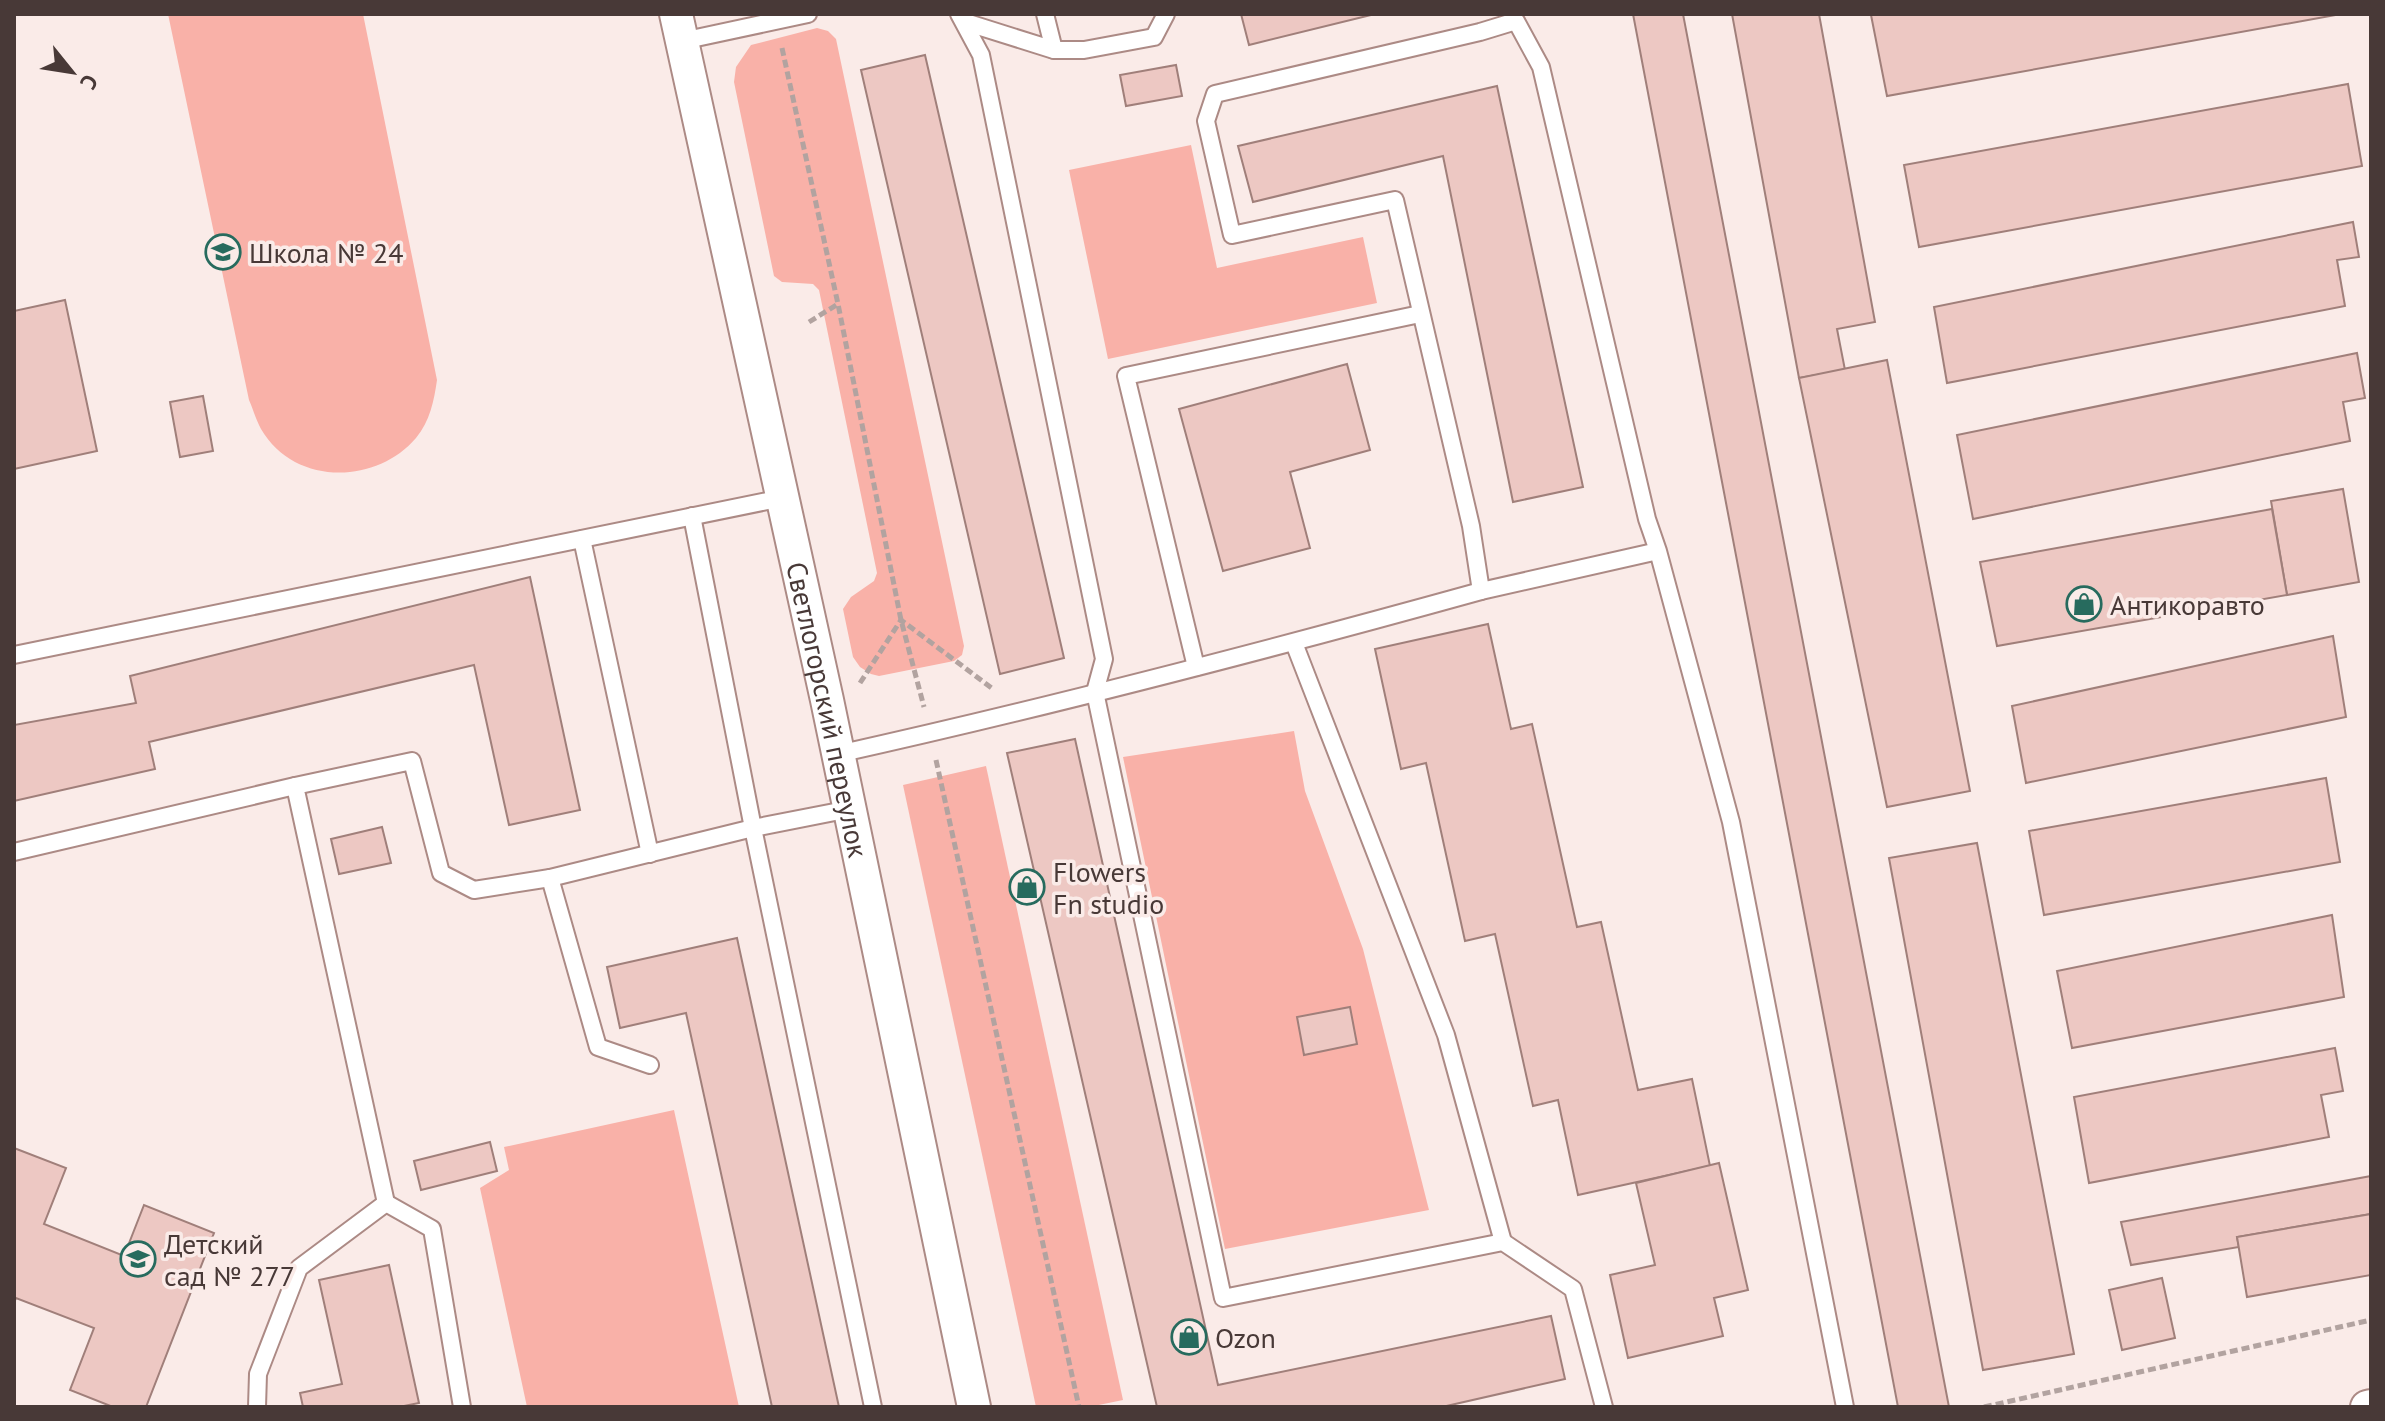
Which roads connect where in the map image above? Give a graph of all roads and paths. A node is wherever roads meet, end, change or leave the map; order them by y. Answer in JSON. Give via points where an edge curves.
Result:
{"nodes":[{"id":1,"x":808,"y":14,"type":"edge"},
{"id":2,"x":1045,"y":14,"type":"edge"},
{"id":3,"x":1166,"y":14,"type":"edge"},
{"id":4,"x":962,"y":18,"type":"edge"},
{"id":5,"x":1516,"y":18,"type":"edge"},
{"id":6,"x":679,"y":28,"type":"edge"},
{"id":7,"x":1054,"y":50,"type":"junction"},
{"id":8,"x":838,"y":304,"type":"dead end"},
{"id":9,"x":1420,"y":314,"type":"junction"},
{"id":10,"x":809,"y":322,"type":"dead end"},
{"id":11,"x":782,"y":498,"type":"junction"},
{"id":12,"x":692,"y":516,"type":"junction"},
{"id":13,"x":582,"y":539,"type":"junction"},
{"id":14,"x":1658,"y":551,"type":"junction"},
{"id":15,"x":1481,"y":591,"type":"junction"},
{"id":16,"x":1294,"y":643,"type":"junction"},
{"id":17,"x":14,"y":655,"type":"edge"},
{"id":18,"x":1196,"y":667,"type":"junction"},
{"id":19,"x":855,"y":690,"type":"dead end"},
{"id":20,"x":1095,"y":692,"type":"junction"},
{"id":21,"x":1023,"y":712,"type":"junction"},
{"id":22,"x":838,"y":754,"type":"junction"},
{"id":23,"x":295,"y":786,"type":"junction"},
{"id":24,"x":850,"y":809,"type":"junction"},
{"id":25,"x":753,"y":828,"type":"junction"},
{"id":26,"x":14,"y":852,"type":"edge"},
{"id":27,"x":650,"y":854,"type":"junction"},
{"id":28,"x":550,"y":878,"type":"junction"},
{"id":29,"x":650,"y":1065,"type":"dead end"},
{"id":30,"x":386,"y":1203,"type":"junction"},
{"id":31,"x":1503,"y":1242,"type":"junction"},
{"id":32,"x":2371,"y":1320,"type":"edge"},
{"id":33,"x":257,"y":1407,"type":"edge"},
{"id":34,"x":462,"y":1407,"type":"edge"},
{"id":35,"x":873,"y":1407,"type":"edge"},
{"id":36,"x":974,"y":1407,"type":"edge"},
{"id":37,"x":1604,"y":1407,"type":"edge"},
{"id":38,"x":1845,"y":1407,"type":"edge"},
{"id":39,"x":1984,"y":1407,"type":"edge"}],
"edges":[{"from":1,"to":6,"type":"lane"},
{"from":2,"to":7,"type":"lane"},
{"from":3,"to":7,"type":"lane","via":[[1154,37]]},
{"from":4,"to":7,"type":"lane"},
{"from":4,"to":20,"type":"lane","via":[[981,55],[1101,643],[1104,659]]},
{"from":5,"to":9,"type":"lane","via":[[1480,32],[1215,94],[1206,121],[1232,235],[1395,200]]},
{"from":5,"to":14,"type":"lane","via":[[1541,67]]},
{"from":6,"to":11,"type":"street","name":"Светлогорский переулок"},
{"from":8,"to":10,"type":"path"},
{"from":9,"to":15,"type":"lane","via":[[1471,526]]},
{"from":9,"to":18,"type":"lane","via":[[1126,376]]},
{"from":11,"to":12,"type":"lane"},
{"from":11,"to":22,"type":"street","name":"Светлогорский переулок"},
{"from":12,"to":13,"type":"lane"},
{"from":12,"to":25,"type":"lane"},
{"from":13,"to":17,"type":"lane"},
{"from":13,"to":27,"type":"lane"},
{"from":14,"to":15,"type":"lane"},
{"from":14,"to":38,"type":"lane","via":[[1731,822]]},
{"from":15,"to":16,"type":"lane"},
{"from":16,"to":18,"type":"lane"},
{"from":16,"to":31,"type":"lane","via":[[1446,1035]]},
{"from":18,"to":20,"type":"lane"},
{"from":19,"to":21,"type":"path","via":[[901,620]]},
{"from":20,"to":21,"type":"lane"},
{"from":20,"to":31,"type":"lane","via":[[1223,1298]]},
{"from":21,"to":22,"type":"lane"},
{"from":22,"to":24,"type":"street","name":"Светлогорский переулок"},
{"from":23,"to":26,"type":"lane"},
{"from":23,"to":28,"type":"lane","via":[[412,761],[441,873],[474,890]]},
{"from":23,"to":30,"type":"lane"},
{"from":24,"to":25,"type":"lane"},
{"from":24,"to":36,"type":"street","name":"Светлогорский переулок"},
{"from":25,"to":27,"type":"lane"},
{"from":25,"to":35,"type":"lane"},
{"from":27,"to":28,"type":"lane"},
{"from":28,"to":29,"type":"lane","via":[[598,1047]]},
{"from":30,"to":33,"type":"lane","via":[[299,1268],[258,1374]]},
{"from":30,"to":34,"type":"lane","via":[[432,1229]]},
{"from":31,"to":37,"type":"lane","via":[[1573,1289]]},
{"from":32,"to":39,"type":"path"}]}
